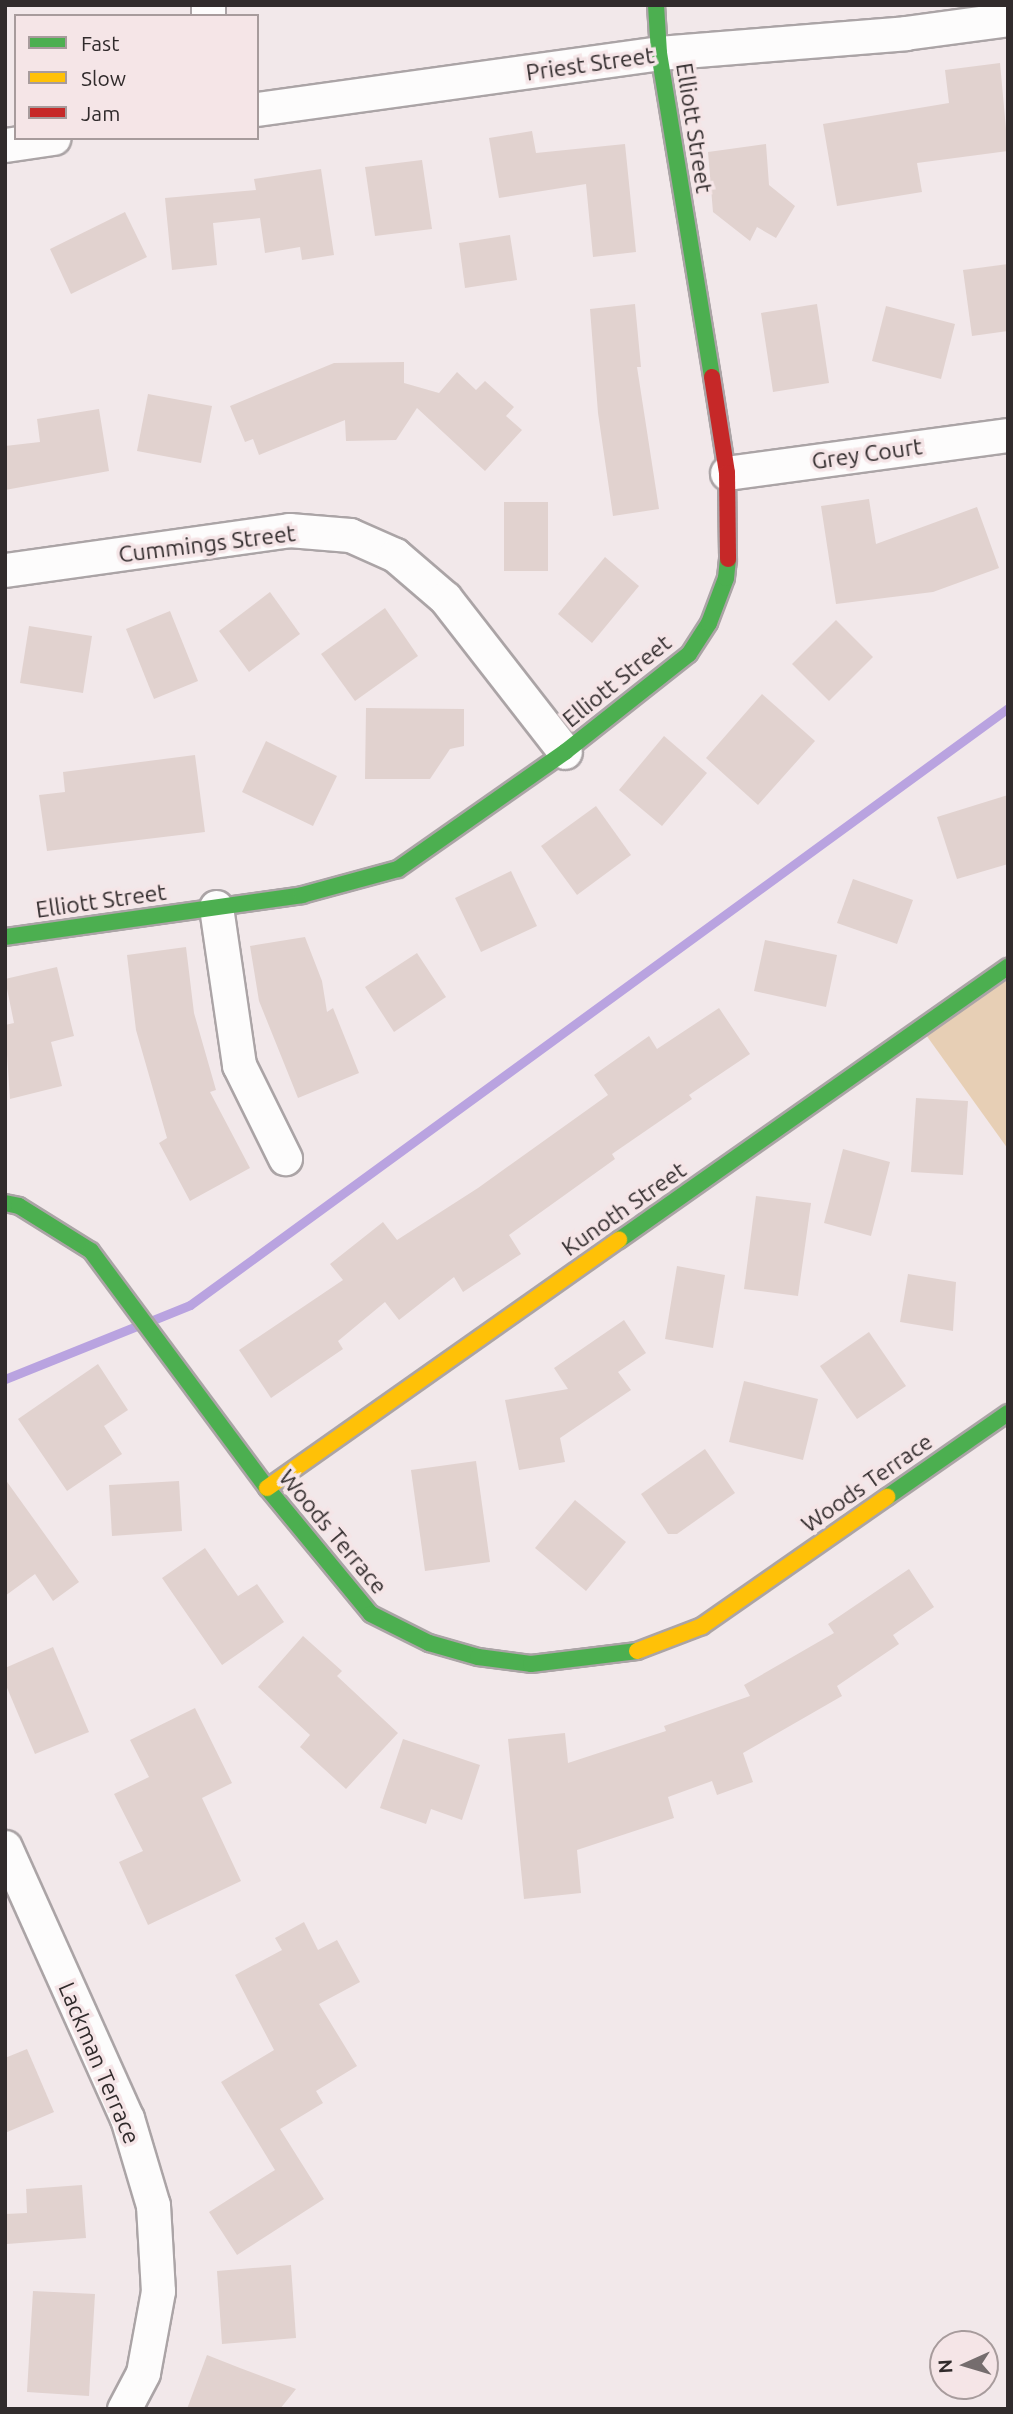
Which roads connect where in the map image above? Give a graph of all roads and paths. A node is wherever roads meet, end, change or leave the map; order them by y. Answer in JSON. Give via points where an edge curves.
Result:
{"nodes":[{"id":1,"x":656,"y":5,"type":"edge"},
{"id":2,"x":1008,"y":19,"type":"edge"},
{"id":3,"x":659,"y":53,"type":"junction"},
{"id":4,"x":259,"y":109,"type":"edge"},
{"id":5,"x":39,"y":140,"type":"edge"},
{"id":6,"x":5,"y":145,"type":"edge"},
{"id":7,"x":1008,"y":435,"type":"edge"},
{"id":8,"x":727,"y":473,"type":"junction"},
{"id":9,"x":5,"y":570,"type":"edge"},
{"id":10,"x":565,"y":752,"type":"junction"},
{"id":11,"x":216,"y":907,"type":"junction"},
{"id":12,"x":5,"y":937,"type":"edge"},
{"id":13,"x":1008,"y":967,"type":"edge"},
{"id":14,"x":285,"y":1158,"type":"dead end"},
{"id":15,"x":5,"y":1203,"type":"edge"},
{"id":16,"x":1008,"y":1413,"type":"edge"},
{"id":17,"x":267,"y":1489,"type":"junction"},
{"id":18,"x":5,"y":1847,"type":"edge"},
{"id":19,"x":124,"y":2409,"type":"edge"}],
"edges":[{"from":1,"to":3,"type":"street","name":"Elliott Street"},
{"from":2,"to":3,"type":"street","name":"Priest Street","via":[[905,33]]},
{"from":3,"to":4,"type":"street","name":"Priest Street"},
{"from":3,"to":8,"type":"street","name":"Elliott Street"},
{"from":5,"to":6,"type":"street"},
{"from":7,"to":8,"type":"street","name":"Grey Court"},
{"from":8,"to":10,"type":"street","name":"Elliott Street","via":[[730,532],[726,578],[709,623],[689,654]]},
{"from":9,"to":10,"type":"street","name":"Cummings Street","via":[[289,530],[350,535],[395,555],[445,598]]},
{"from":10,"to":11,"type":"street","name":"Elliott Street","via":[[398,870],[302,895]]},
{"from":11,"to":12,"type":"street","name":"Elliott Street"},
{"from":11,"to":14,"type":"street","via":[[239,1065]]},
{"from":13,"to":17,"type":"street","name":"Kunoth Street"},
{"from":15,"to":17,"type":"street","name":"Woods Terrace","via":[[19,1206],[91,1251]]},
{"from":16,"to":17,"type":"street","name":"Woods Terrace","via":[[702,1626],[643,1650],[572,1660],[531,1664],[478,1657],[429,1643],[371,1614]]},
{"from":18,"to":19,"type":"street","name":"Lackman Terrace","via":[[127,2118],[153,2205],[158,2291],[143,2373]]}]}
